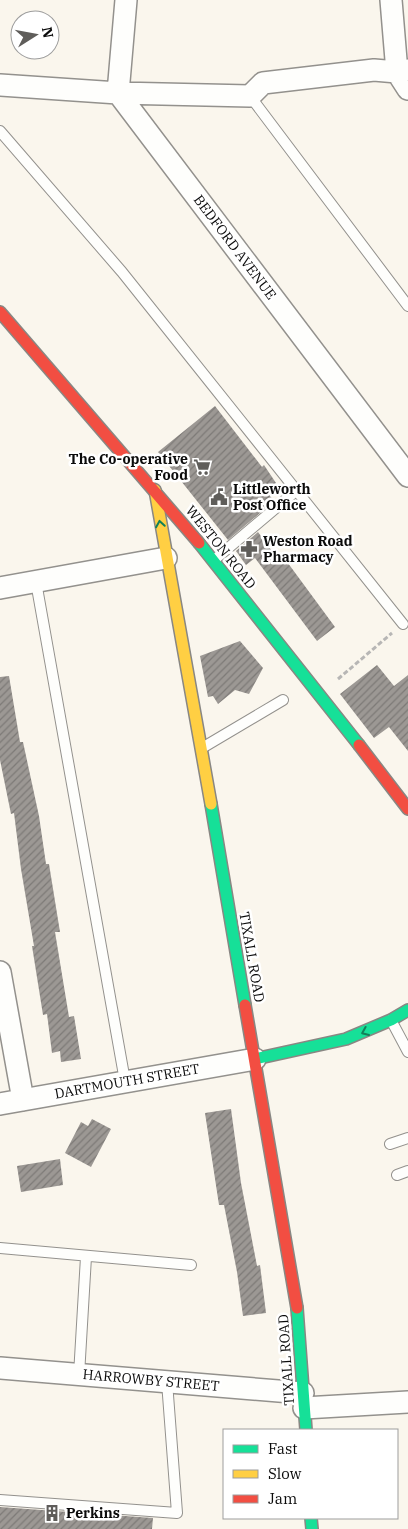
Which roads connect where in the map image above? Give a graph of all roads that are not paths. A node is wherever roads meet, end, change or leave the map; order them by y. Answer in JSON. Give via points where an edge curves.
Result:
{"nodes":[{"id":1,"x":126,"y":0,"type":"edge"},
{"id":2,"x":391,"y":0,"type":"edge"},
{"id":3,"x":404,"y":77,"type":"edge"},
{"id":4,"x":0,"y":85,"type":"edge"},
{"id":5,"x":118,"y":93,"type":"junction"},
{"id":6,"x":250,"y":96,"type":"junction"},
{"id":7,"x":0,"y":131,"type":"edge"},
{"id":8,"x":408,"y":306,"type":"edge"},
{"id":9,"x":0,"y":312,"type":"edge"},
{"id":10,"x":408,"y":476,"type":"edge"},
{"id":11,"x":155,"y":490,"type":"junction"},
{"id":12,"x":296,"y":492,"type":"junction"},
{"id":13,"x":166,"y":558,"type":"junction"},
{"id":14,"x":213,"y":560,"type":"junction"},
{"id":15,"x":36,"y":582,"type":"junction"},
{"id":16,"x":0,"y":588,"type":"edge"},
{"id":17,"x":403,"y":624,"type":"road end"},
{"id":18,"x":283,"y":700,"type":"dead end"},
{"id":19,"x":201,"y":748,"type":"junction"},
{"id":20,"x":408,"y":809,"type":"edge"},
{"id":21,"x":0,"y":972,"type":"edge"},
{"id":22,"x":408,"y":1010,"type":"edge"},
{"id":23,"x":391,"y":1020,"type":"junction"},
{"id":24,"x":408,"y":1052,"type":"edge"},
{"id":25,"x":255,"y":1059,"type":"junction"},
{"id":26,"x":125,"y":1081,"type":"junction"},
{"id":27,"x":23,"y":1100,"type":"junction"},
{"id":28,"x":0,"y":1104,"type":"edge"},
{"id":29,"x":408,"y":1138,"type":"edge"},
{"id":30,"x":390,"y":1144,"type":"dead end"},
{"id":31,"x":408,"y":1172,"type":"edge"},
{"id":32,"x":396,"y":1175,"type":"dead end"},
{"id":33,"x":0,"y":1248,"type":"edge"},
{"id":34,"x":86,"y":1257,"type":"junction"},
{"id":35,"x":191,"y":1265,"type":"dead end"},
{"id":36,"x":0,"y":1368,"type":"edge"},
{"id":37,"x":79,"y":1374,"type":"junction"},
{"id":38,"x":167,"y":1382,"type":"junction"},
{"id":39,"x":304,"y":1400,"type":"junction"},
{"id":40,"x":408,"y":1402,"type":"edge"},
{"id":41,"x":306,"y":1429,"type":"edge"},
{"id":42,"x":0,"y":1500,"type":"edge"}],
"edges":[{"from":1,"to":5,"type":"street"},
{"from":2,"to":3,"type":"street"},
{"from":3,"to":6,"type":"street","via":[[374,70],[263,82]]},
{"from":4,"to":5,"type":"street"},
{"from":5,"to":6,"type":"street"},
{"from":5,"to":10,"type":"street","name":"BEDFORD AVENUE"},
{"from":6,"to":8,"type":"lane"},
{"from":7,"to":12,"type":"lane","via":[[122,272]]},
{"from":9,"to":11,"type":"main road","name":"WESTON ROAD"},
{"from":13,"to":11,"type":"main road","name":"TIXALL ROAD","one_way":true},
{"from":11,"to":14,"type":"main road","name":"WESTON ROAD"},
{"from":12,"to":14,"type":"lane"},
{"from":12,"to":17,"type":"lane"},
{"from":13,"to":15,"type":"street"},
{"from":13,"to":19,"type":"main road","name":"TIXALL ROAD"},
{"from":14,"to":20,"type":"main road","name":"WESTON ROAD"},
{"from":15,"to":16,"type":"street"},
{"from":15,"to":26,"type":"lane"},
{"from":18,"to":19,"type":"lane"},
{"from":19,"to":25,"type":"main road","name":"TIXALL ROAD"},
{"from":21,"to":27,"type":"street"},
{"from":22,"to":23,"type":"main road"},
{"from":23,"to":24,"type":"lane"},
{"from":23,"to":25,"type":"main road","one_way":true,"via":[[346,1039]]},
{"from":25,"to":26,"type":"street","name":"DARTMOUTH STREET"},
{"from":25,"to":39,"type":"main road","name":"TIXALL ROAD","via":[[296,1300]]},
{"from":26,"to":27,"type":"street","name":"DARTMOUTH STREET"},
{"from":27,"to":28,"type":"street","name":"DARTMOUTH STREET"},
{"from":29,"to":30,"type":"lane"},
{"from":31,"to":32,"type":"lane"},
{"from":33,"to":34,"type":"lane"},
{"from":34,"to":35,"type":"lane"},
{"from":34,"to":37,"type":"lane"},
{"from":36,"to":37,"type":"street","name":"HARROWBY STREET"},
{"from":37,"to":38,"type":"street","name":"HARROWBY STREET"},
{"from":38,"to":39,"type":"street","name":"HARROWBY STREET"},
{"from":38,"to":42,"type":"lane","via":[[177,1513]]},
{"from":39,"to":40,"type":"street","name":"HARROWBY STREET"},
{"from":39,"to":41,"type":"main road","name":"TIXALL ROAD"}]}
